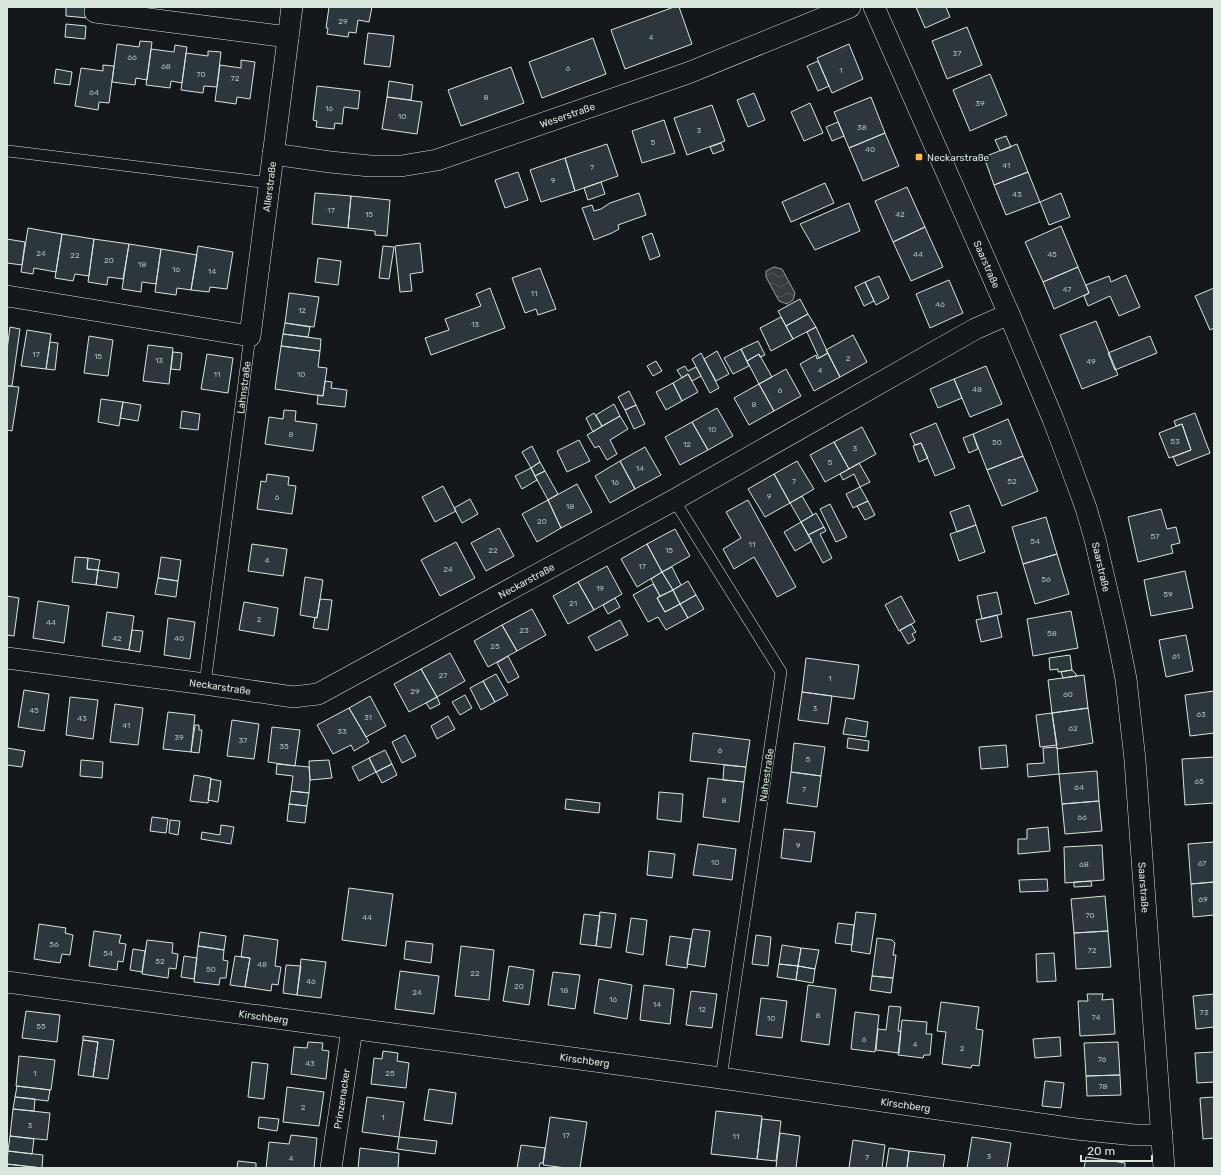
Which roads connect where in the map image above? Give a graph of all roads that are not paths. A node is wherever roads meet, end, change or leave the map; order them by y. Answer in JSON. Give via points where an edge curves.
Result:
{"nodes":[{"id":1,"x":292,"y":7,"type":"edge"},
{"id":2,"x":850,"y":7,"type":"edge"},
{"id":3,"x":874,"y":7,"type":"edge"},
{"id":4,"x":95,"y":12,"type":"dead end"},
{"id":5,"x":288,"y":37,"type":"junction"},
{"id":6,"x":8,"y":151,"type":"edge"},
{"id":7,"x":273,"y":154,"type":"junction"},
{"id":8,"x":270,"y":183,"type":"junction"},
{"id":9,"x":7,"y":296,"type":"edge"},
{"id":10,"x":1009,"y":314,"type":"junction"},
{"id":11,"x":250,"y":336,"type":"junction"},
{"id":12,"x":674,"y":500,"type":"junction"},
{"id":13,"x":7,"y":658,"type":"edge"},
{"id":14,"x":206,"y":684,"type":"junction"},
{"id":15,"x":7,"y":982,"type":"edge"},
{"id":16,"x":352,"y":1029,"type":"junction"},
{"id":17,"x":721,"y":1078,"type":"junction"},
{"id":18,"x":1162,"y":1135,"type":"junction"},
{"id":19,"x":332,"y":1168,"type":"edge"},
{"id":20,"x":1164,"y":1168,"type":"edge"}],
"edges":[{"from":1,"to":5,"type":"street","name":"Allerstraße"},
{"from":2,"to":7,"type":"street","name":"Weserstraße","via":[[688,73],[437,160],[401,166],[370,166]]},
{"from":3,"to":10,"type":"street","name":"Saarstraße"},
{"from":4,"to":5,"type":"street"},
{"from":5,"to":7,"type":"street","name":"Allerstraße"},
{"from":6,"to":8,"type":"lane"},
{"from":7,"to":8,"type":"street","name":"Allerstraße"},
{"from":8,"to":11,"type":"street","name":"Allerstraße"},
{"from":9,"to":11,"type":"street"},
{"from":10,"to":12,"type":"street","name":"Neckarstraße","via":[[970,332]]},
{"from":10,"to":18,"type":"street","name":"Saarstraße","via":[[1086,508],[1104,576],[1126,679],[1135,760]]},
{"from":11,"to":14,"type":"lane","name":"Lahnstraße"},
{"from":12,"to":14,"type":"street","name":"Neckarstraße","via":[[318,694],[293,696]]},
{"from":12,"to":17,"type":"lane","name":"Nahestraße","via":[[781,672]]},
{"from":13,"to":14,"type":"street","name":"Neckarstraße"},
{"from":15,"to":16,"type":"street","name":"Kirschberg"},
{"from":16,"to":17,"type":"street","name":"Kirschberg"},
{"from":16,"to":19,"type":"street","name":"Prinzenacker"},
{"from":17,"to":18,"type":"street","name":"Kirschberg","via":[[1076,1129]]},
{"from":18,"to":20,"type":"street","name":"Saarstraße"}]}
